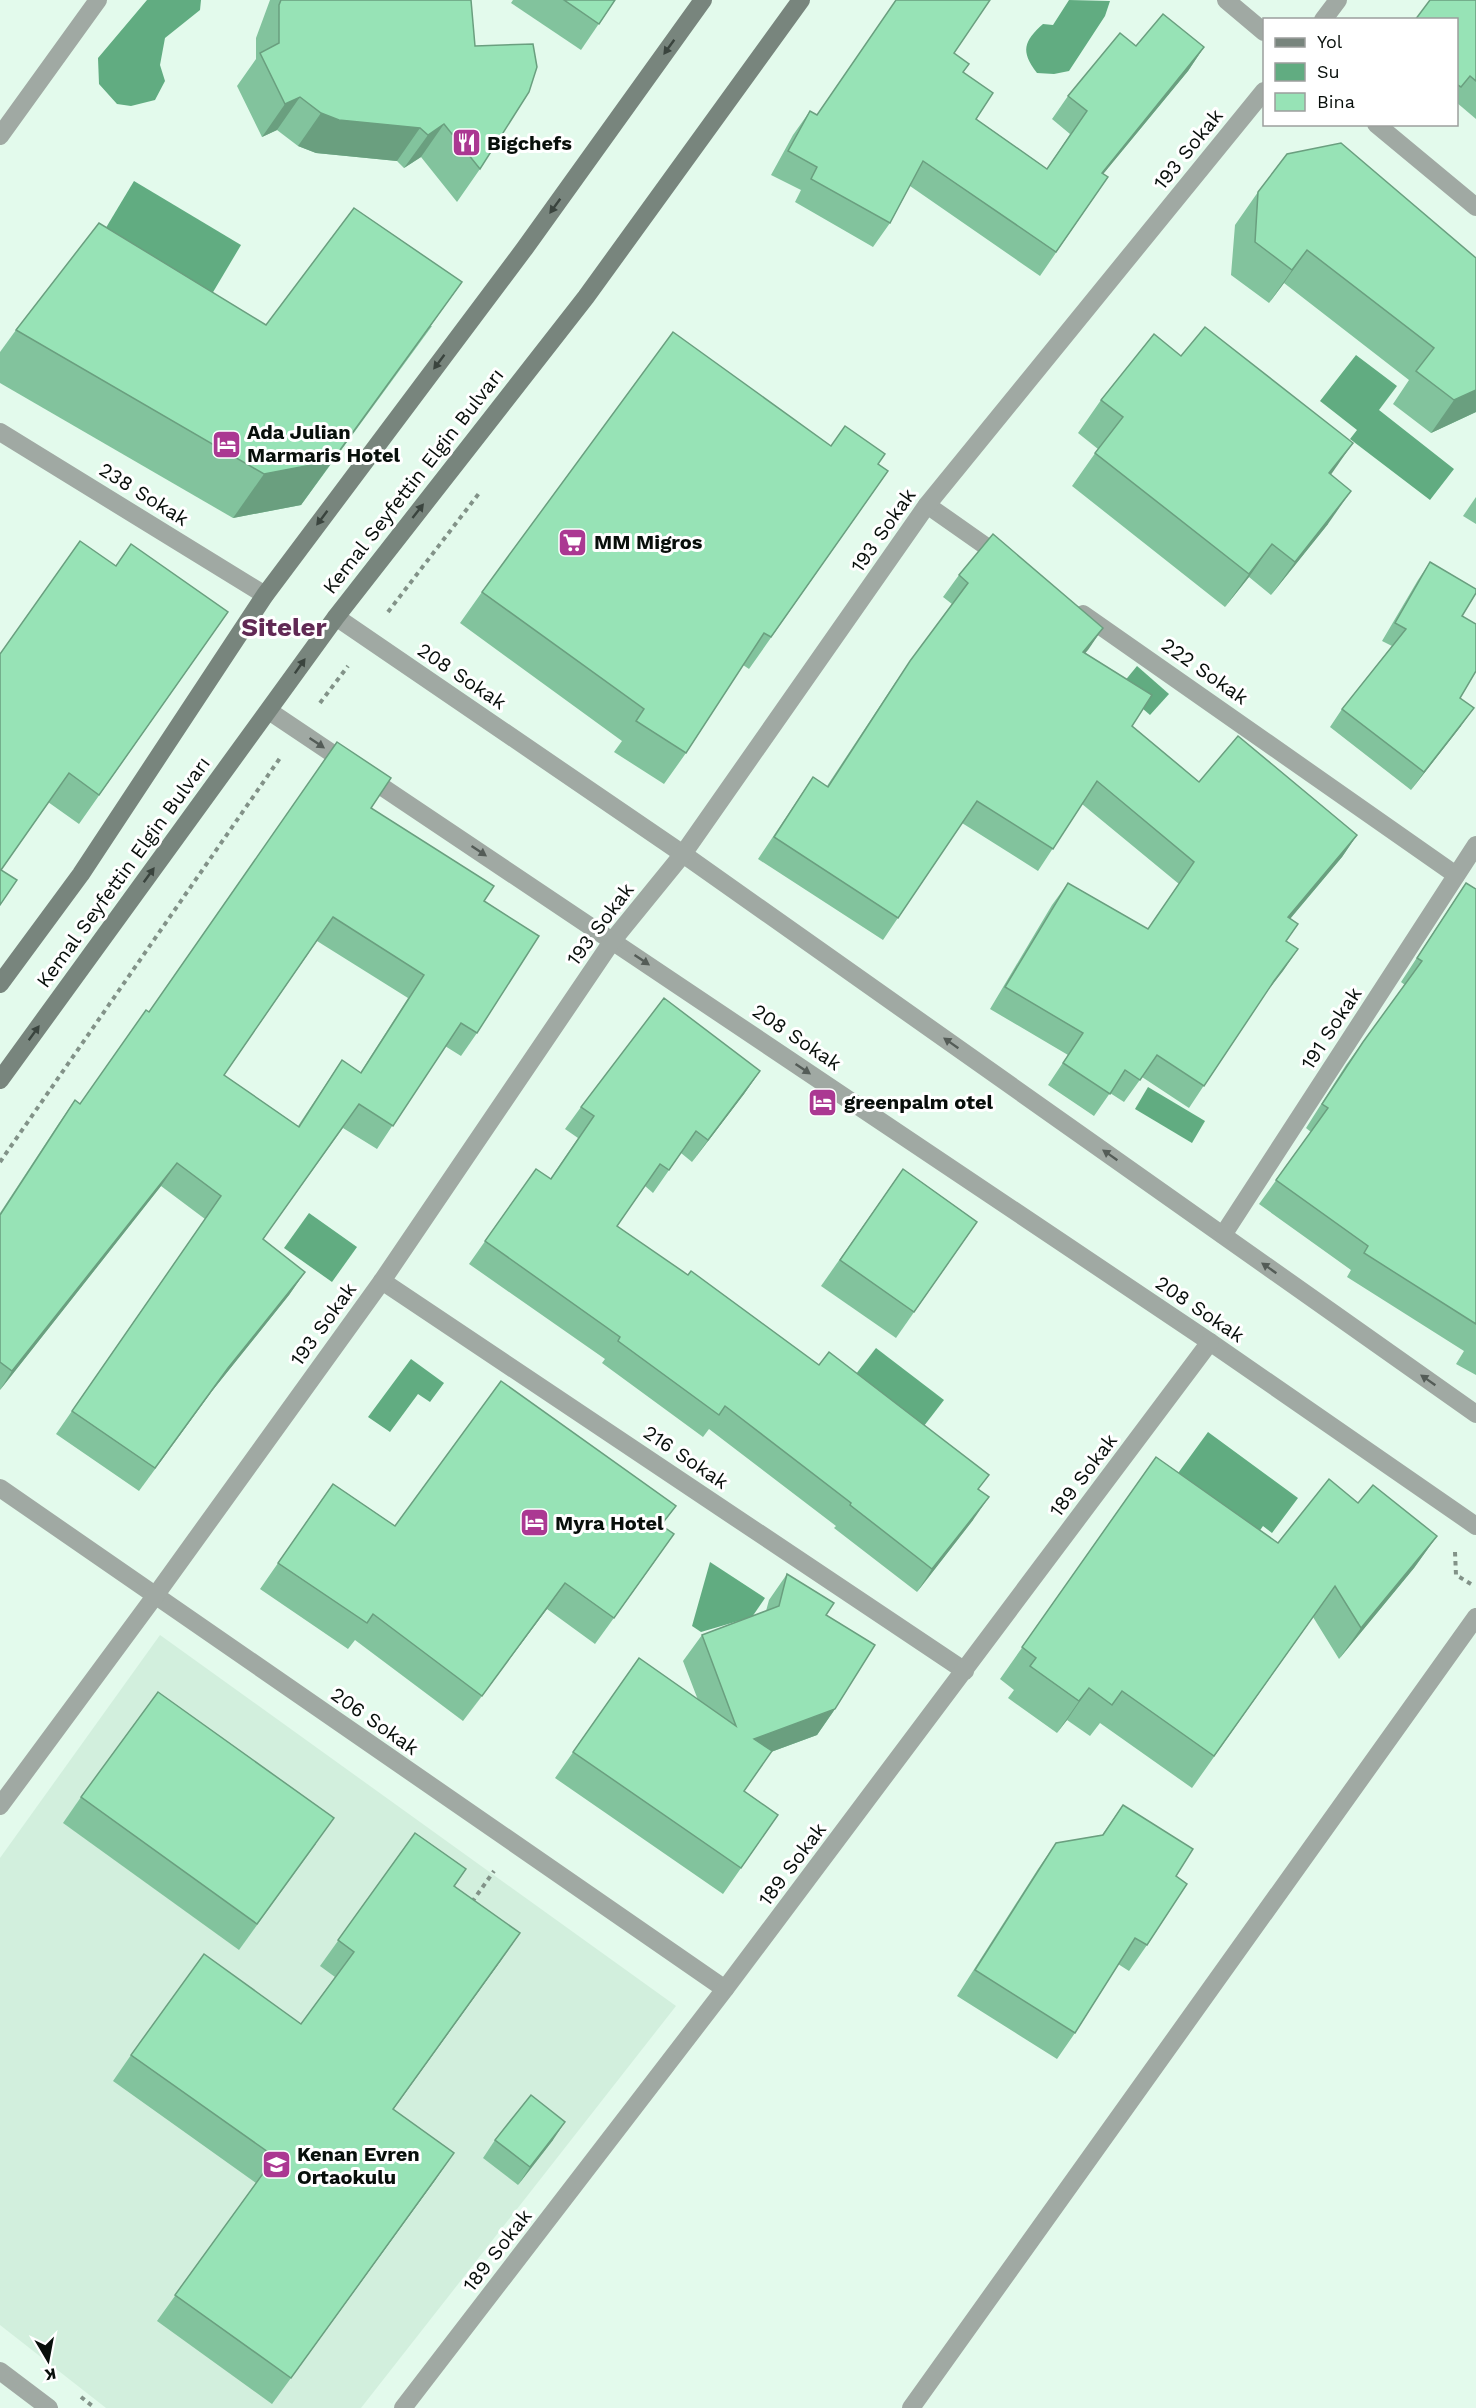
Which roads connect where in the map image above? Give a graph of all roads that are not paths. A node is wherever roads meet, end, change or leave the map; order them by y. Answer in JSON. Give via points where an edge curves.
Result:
{"nodes":[{"id":1,"x":98,"y":0,"type":"edge"},
{"id":2,"x":704,"y":0,"type":"edge"},
{"id":3,"x":801,"y":0,"type":"edge"},
{"id":4,"x":1226,"y":0,"type":"edge"},
{"id":5,"x":1338,"y":0,"type":"edge"},
{"id":6,"x":1324,"y":18,"type":"edge"},
{"id":7,"x":1263,"y":31,"type":"edge"},
{"id":8,"x":1263,"y":92,"type":"edge"},
{"id":9,"x":1378,"y":126,"type":"edge"},
{"id":10,"x":0,"y":136,"type":"edge"},
{"id":11,"x":1476,"y":207,"type":"edge"},
{"id":12,"x":0,"y":432,"type":"edge"},
{"id":13,"x":927,"y":505,"type":"junction"},
{"id":14,"x":1015,"y":566,"type":"edge"},
{"id":15,"x":265,"y":594,"type":"junction"},
{"id":16,"x":1064,"y":601,"type":"edge"},
{"id":17,"x":336,"y":617,"type":"junction"},
{"id":18,"x":269,"y":711,"type":"junction"},
{"id":19,"x":1476,"y":845,"type":"edge"},
{"id":20,"x":683,"y":854,"type":"junction"},
{"id":21,"x":1456,"y":875,"type":"junction"},
{"id":22,"x":613,"y":940,"type":"junction"},
{"id":23,"x":0,"y":984,"type":"edge"},
{"id":24,"x":0,"y":1080,"type":"edge"},
{"id":25,"x":1223,"y":1235,"type":"junction"},
{"id":26,"x":382,"y":1281,"type":"junction"},
{"id":27,"x":1210,"y":1342,"type":"junction"},
{"id":28,"x":1476,"y":1414,"type":"edge"},
{"id":29,"x":0,"y":1488,"type":"edge"},
{"id":30,"x":1476,"y":1526,"type":"edge"},
{"id":31,"x":155,"y":1596,"type":"junction"},
{"id":32,"x":1476,"y":1617,"type":"edge"},
{"id":33,"x":965,"y":1671,"type":"junction"},
{"id":34,"x":0,"y":1806,"type":"edge"},
{"id":35,"x":725,"y":1989,"type":"junction"},
{"id":36,"x":0,"y":2371,"type":"edge"},
{"id":37,"x":49,"y":2408,"type":"edge"},
{"id":38,"x":403,"y":2408,"type":"edge"},
{"id":39,"x":911,"y":2408,"type":"edge"}],
"edges":[{"from":1,"to":10,"type":"street"},
{"from":2,"to":15,"type":"main road","name":"Kemal Seyfettin Elgin Bulvarı","one_way":true,"via":[[525,248]]},
{"from":17,"to":3,"type":"main road","name":"Kemal Seyfettin Elgin Bulvarı","one_way":true,"via":[[586,297]]},
{"from":4,"to":7,"type":"street"},
{"from":5,"to":6,"type":"street"},
{"from":8,"to":13,"type":"street","name":"193 Sokak"},
{"from":9,"to":11,"type":"street"},
{"from":12,"to":15,"type":"street","name":"238 Sokak"},
{"from":13,"to":14,"type":"street"},
{"from":13,"to":20,"type":"street","name":"193 Sokak"},
{"from":15,"to":23,"type":"main road","name":"Kemal Seyfettin Elgin Bulvarı","via":[[81,874]]},
{"from":16,"to":21,"type":"street","name":"222 Sokak"},
{"from":18,"to":17,"type":"main road","name":"Kemal Seyfettin Elgin Bulvarı","one_way":true},
{"from":17,"to":20,"type":"street","name":"208 Sokak"},
{"from":18,"to":22,"type":"street","name":"208 Sokak","one_way":true},
{"from":24,"to":18,"type":"main road","name":"Kemal Seyfettin Elgin Bulvarı","one_way":true},
{"from":19,"to":21,"type":"street","name":"191 Sokak"},
{"from":20,"to":22,"type":"street","name":"193 Sokak"},
{"from":25,"to":20,"type":"street","name":"208 Sokak","one_way":true},
{"from":21,"to":25,"type":"street","name":"191 Sokak"},
{"from":22,"to":26,"type":"street","name":"193 Sokak"},
{"from":22,"to":27,"type":"street","name":"208 Sokak","one_way":true},
{"from":28,"to":25,"type":"street","name":"208 Sokak","one_way":true},
{"from":26,"to":31,"type":"street","name":"193 Sokak"},
{"from":26,"to":33,"type":"street","name":"216 Sokak"},
{"from":27,"to":30,"type":"street","name":"208 Sokak"},
{"from":27,"to":33,"type":"street","name":"189 Sokak"},
{"from":29,"to":31,"type":"street","name":"206 Sokak"},
{"from":31,"to":34,"type":"street","name":"193 Sokak"},
{"from":31,"to":35,"type":"street","name":"206 Sokak"},
{"from":32,"to":39,"type":"street"},
{"from":33,"to":35,"type":"street","name":"189 Sokak"},
{"from":35,"to":38,"type":"street","name":"189 Sokak"},
{"from":36,"to":37,"type":"street"}]}
